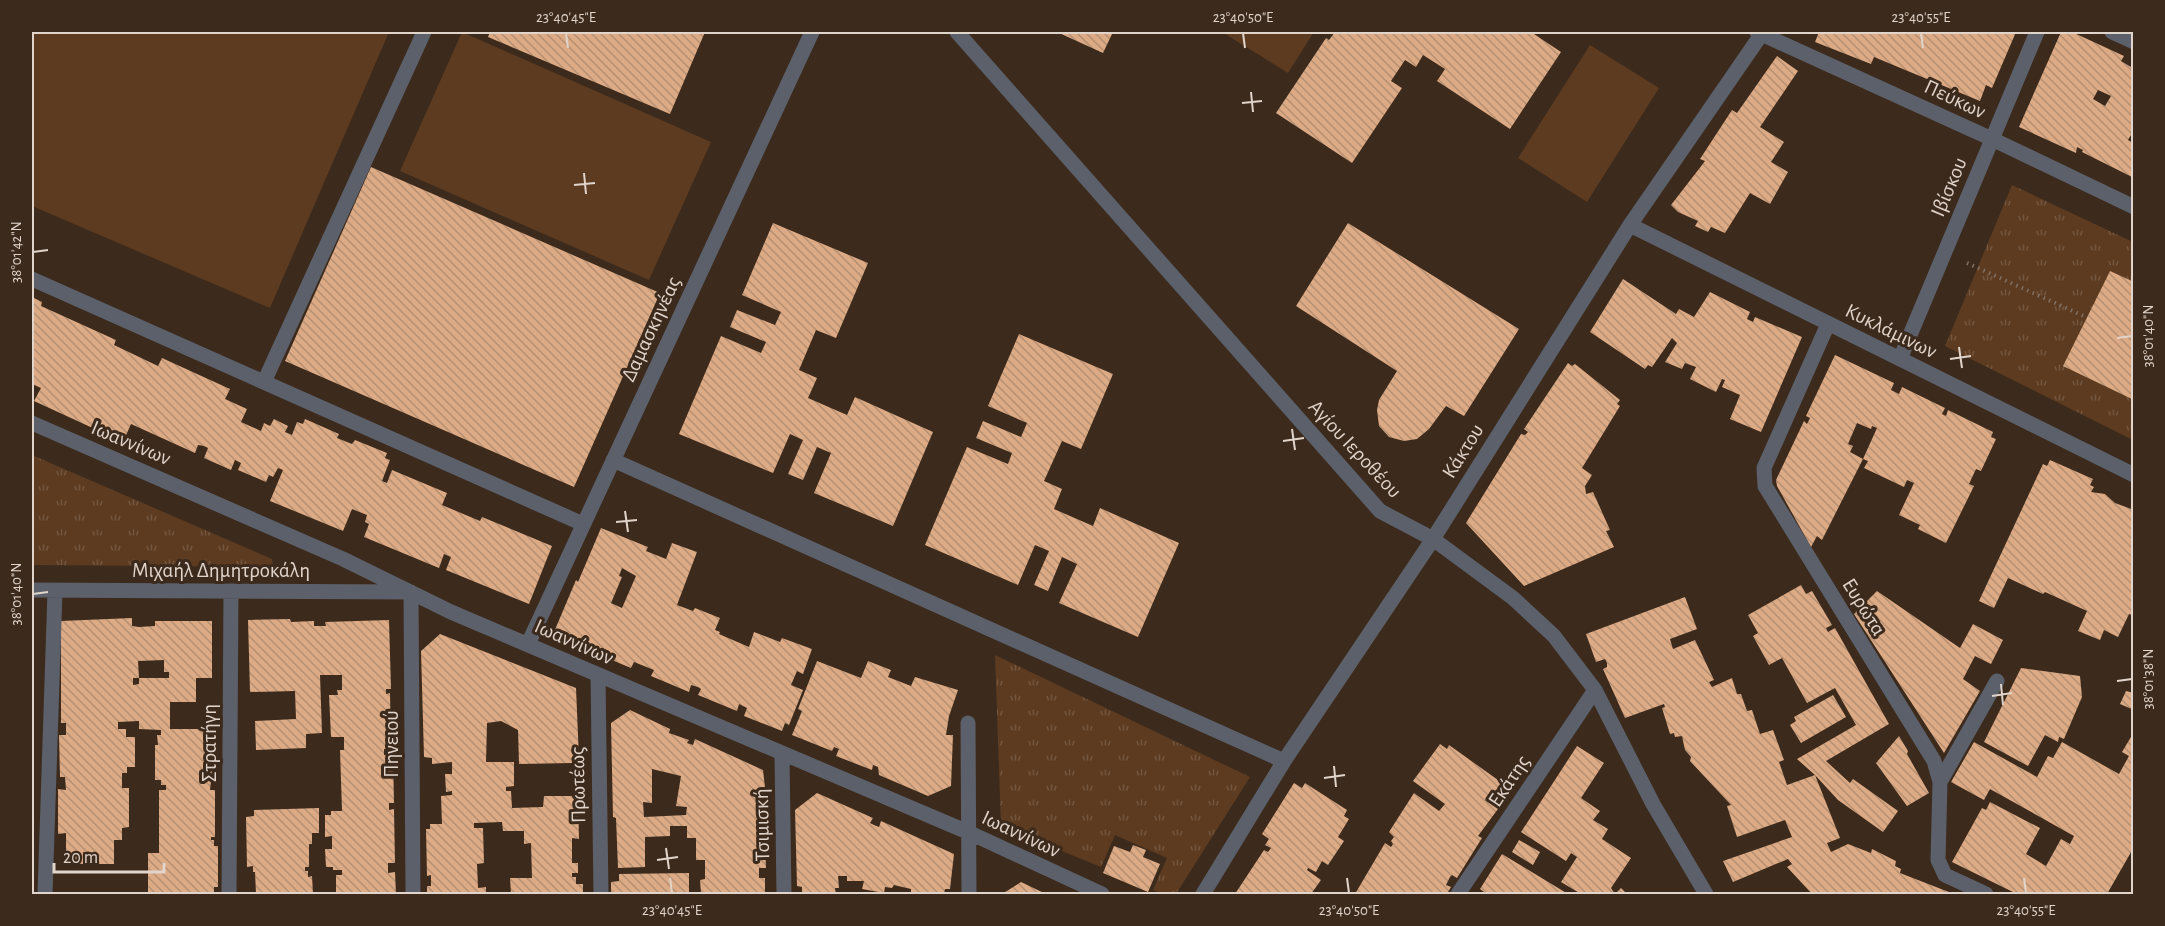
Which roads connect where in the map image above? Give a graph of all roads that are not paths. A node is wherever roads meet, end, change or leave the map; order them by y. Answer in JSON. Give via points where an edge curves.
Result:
{"nodes":[{"id":1,"x":424,"y":32,"type":"edge"},
{"id":2,"x":812,"y":32,"type":"edge"},
{"id":3,"x":957,"y":32,"type":"edge"},
{"id":4,"x":1761,"y":32,"type":"edge"},
{"id":5,"x":2037,"y":32,"type":"edge"},
{"id":6,"x":2112,"y":32,"type":"edge"},
{"id":7,"x":2133,"y":42,"type":"edge"},
{"id":8,"x":1992,"y":140,"type":"junction"},
{"id":9,"x":2133,"y":207,"type":"edge"},
{"id":10,"x":1630,"y":225,"type":"junction"},
{"id":11,"x":32,"y":279,"type":"edge"},
{"id":12,"x":1828,"y":324,"type":"junction"},
{"id":13,"x":1900,"y":359,"type":"junction"},
{"id":14,"x":264,"y":382,"type":"junction"},
{"id":15,"x":32,"y":423,"type":"edge"},
{"id":16,"x":614,"y":460,"type":"junction"},
{"id":17,"x":2133,"y":475,"type":"edge"},
{"id":18,"x":583,"y":524,"type":"junction"},
{"id":19,"x":1433,"y":539,"type":"junction"},
{"id":20,"x":32,"y":591,"type":"edge"},
{"id":21,"x":55,"y":591,"type":"junction"},
{"id":22,"x":231,"y":591,"type":"junction"},
{"id":23,"x":411,"y":592,"type":"junction"},
{"id":24,"x":528,"y":644,"type":"junction"},
{"id":25,"x":598,"y":675,"type":"junction"},
{"id":26,"x":1997,"y":681,"type":"dead end"},
{"id":27,"x":1595,"y":690,"type":"junction"},
{"id":28,"x":968,"y":723,"type":"dead end"},
{"id":29,"x":782,"y":755,"type":"junction"},
{"id":30,"x":1284,"y":761,"type":"junction"},
{"id":31,"x":1940,"y":782,"type":"junction"},
{"id":32,"x":970,"y":833,"type":"junction"},
{"id":33,"x":45,"y":894,"type":"edge"},
{"id":34,"x":230,"y":894,"type":"edge"},
{"id":35,"x":413,"y":894,"type":"edge"},
{"id":36,"x":600,"y":894,"type":"edge"},
{"id":37,"x":784,"y":894,"type":"edge"},
{"id":38,"x":969,"y":894,"type":"edge"},
{"id":39,"x":1102,"y":894,"type":"edge"},
{"id":40,"x":1203,"y":894,"type":"edge"},
{"id":41,"x":1458,"y":894,"type":"edge"},
{"id":42,"x":1706,"y":894,"type":"edge"},
{"id":43,"x":1986,"y":894,"type":"edge"}],
"edges":[{"from":1,"to":14,"type":"street"},
{"from":2,"to":16,"type":"street","name":"Δαμασκηνέας"},
{"from":3,"to":19,"type":"street","name":"Αγίου Ιεροθέου","via":[[1380,511]]},
{"from":4,"to":8,"type":"street","name":"Πεύκων"},
{"from":4,"to":10,"type":"street","name":"Κάκτου"},
{"from":5,"to":8,"type":"street","name":"Ιβίσκου"},
{"from":6,"to":7,"type":"street"},
{"from":8,"to":9,"type":"street","name":"Πεύκων"},
{"from":8,"to":13,"type":"street","name":"Ιβίσκου"},
{"from":10,"to":12,"type":"street","name":"Κυκλάμινων"},
{"from":10,"to":19,"type":"street","name":"Κάκτου"},
{"from":11,"to":14,"type":"street"},
{"from":12,"to":13,"type":"street","name":"Κυκλάμινων"},
{"from":12,"to":31,"type":"street","name":"Ευρώτα","via":[[1764,468],[1765,486],[1934,761]]},
{"from":13,"to":17,"type":"street","name":"Κυκλάμινων"},
{"from":14,"to":18,"type":"street"},
{"from":15,"to":23,"type":"street","name":"Ιωαννίνων"},
{"from":16,"to":18,"type":"street","name":"Δαμασκηνέας"},
{"from":16,"to":30,"type":"street"},
{"from":18,"to":24,"type":"street","name":"Δαμασκηνέας"},
{"from":19,"to":27,"type":"street","name":"Αγίου Ιεροθέου","via":[[1521,605],[1554,636]]},
{"from":19,"to":30,"type":"street","name":"Κάκτου"},
{"from":20,"to":21,"type":"street","name":"Μιχαήλ Δημητροκάλη"},
{"from":21,"to":22,"type":"street","name":"Μιχαήλ Δημητροκάλη"},
{"from":21,"to":33,"type":"street"},
{"from":22,"to":23,"type":"street","name":"Μιχαήλ Δημητροκάλη"},
{"from":22,"to":34,"type":"street","name":"Στρατήγη"},
{"from":23,"to":24,"type":"street","name":"Ιωαννίνων"},
{"from":23,"to":35,"type":"street","name":"Πηνειού"},
{"from":24,"to":25,"type":"street","name":"Ιωαννίνων"},
{"from":25,"to":29,"type":"street","name":"Ιωαννίνων"},
{"from":25,"to":36,"type":"street","name":"Πρωτέως"},
{"from":26,"to":31,"type":"street"},
{"from":27,"to":41,"type":"street","name":"Εκάτης"},
{"from":27,"to":42,"type":"street","name":"Αγίου Ιεροθέου","via":[[1653,804]]},
{"from":28,"to":32,"type":"street"},
{"from":29,"to":32,"type":"street","name":"Ιωαννίνων"},
{"from":29,"to":37,"type":"street","name":"Τσιμισκή"},
{"from":30,"to":40,"type":"street","name":"Κάκτου"},
{"from":31,"to":43,"type":"street","name":"Ευρώτα","via":[[1938,860],[1945,875]]},
{"from":32,"to":38,"type":"street"},
{"from":32,"to":39,"type":"street","name":"Ιωαννίνων"}]}
